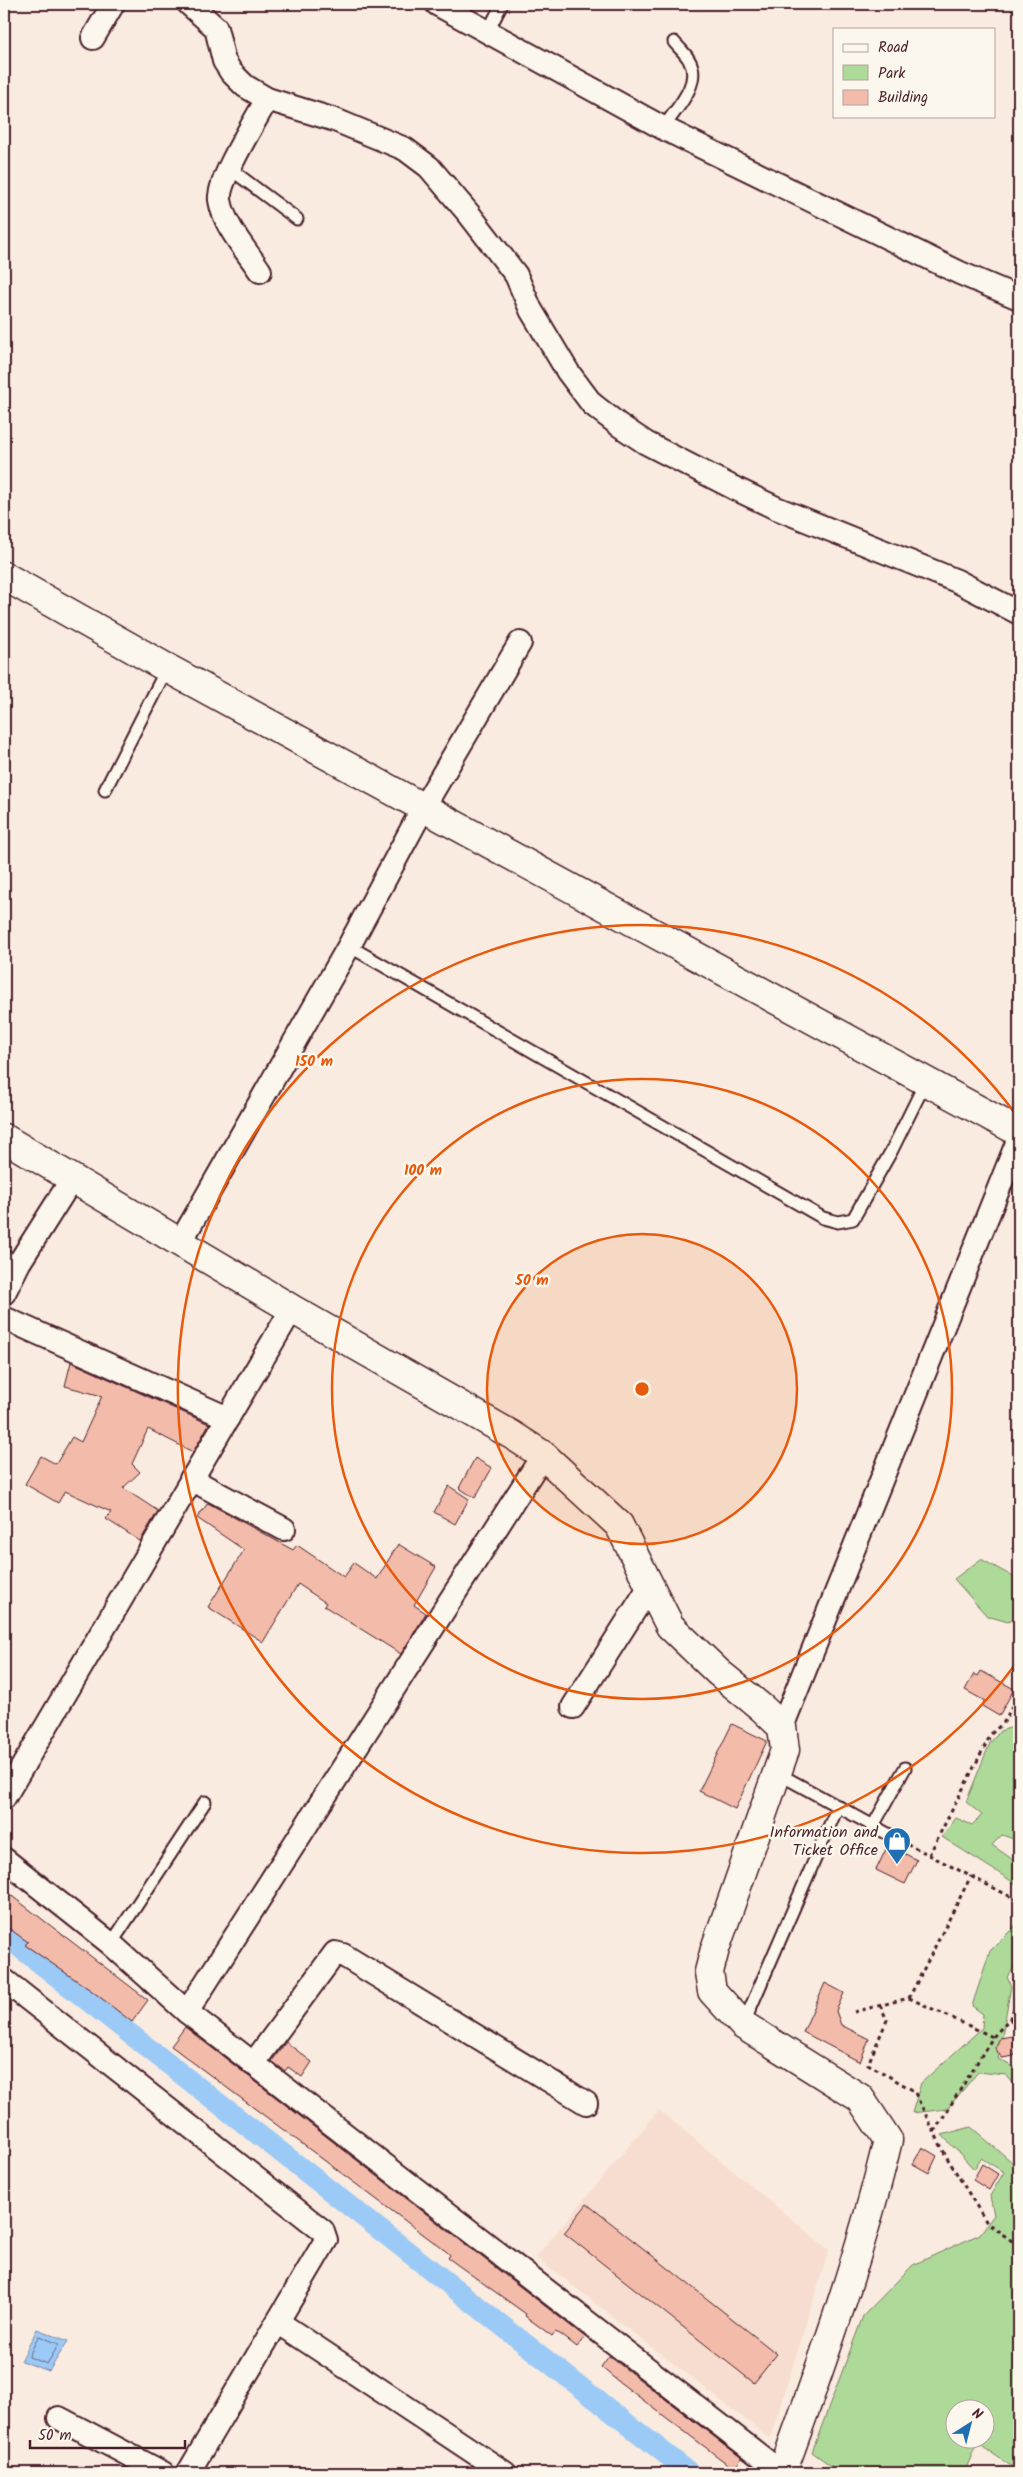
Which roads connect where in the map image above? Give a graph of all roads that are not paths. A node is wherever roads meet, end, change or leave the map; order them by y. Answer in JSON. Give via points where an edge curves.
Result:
{"nodes":[{"id":1,"x":113,"y":4,"type":"edge"},
{"id":2,"x":190,"y":4,"type":"edge"},
{"id":3,"x":438,"y":4,"type":"edge"},
{"id":4,"x":502,"y":4,"type":"edge"},
{"id":5,"x":488,"y":31,"type":"junction"},
{"id":6,"x":94,"y":38,"type":"dead end"},
{"id":7,"x":674,"y":42,"type":"dead end"},
{"id":8,"x":267,"y":99,"type":"junction"},
{"id":9,"x":663,"y":128,"type":"junction"},
{"id":10,"x":229,"y":168,"type":"junction"},
{"id":11,"x":297,"y":218,"type":"dead end"},
{"id":12,"x":260,"y":271,"type":"dead end"},
{"id":13,"x":1019,"y":298,"type":"edge"},
{"id":14,"x":4,"y":576,"type":"edge"},
{"id":15,"x":1019,"y":613,"type":"edge"},
{"id":16,"x":520,"y":642,"type":"dead end"},
{"id":17,"x":167,"y":668,"type":"junction"},
{"id":18,"x":105,"y":790,"type":"dead end"},
{"id":19,"x":423,"y":808,"type":"junction"},
{"id":20,"x":349,"y":946,"type":"junction"},
{"id":21,"x":926,"y":1081,"type":"junction"},
{"id":22,"x":1019,"y":1132,"type":"edge"},
{"id":23,"x":4,"y":1138,"type":"edge"},
{"id":24,"x":1019,"y":1138,"type":"edge"},
{"id":25,"x":72,"y":1179,"type":"junction"},
{"id":26,"x":180,"y":1243,"type":"junction"},
{"id":27,"x":11,"y":1260,"type":"edge"},
{"id":28,"x":4,"y":1292,"type":"edge"},
{"id":29,"x":292,"y":1309,"type":"junction"},
{"id":30,"x":4,"y":1318,"type":"edge"},
{"id":31,"x":228,"y":1418,"type":"junction"},
{"id":32,"x":543,"y":1455,"type":"junction"},
{"id":33,"x":191,"y":1479,"type":"junction"},
{"id":34,"x":284,"y":1529,"type":"dead end"},
{"id":35,"x":650,"y":1586,"type":"junction"},
{"id":36,"x":574,"y":1707,"type":"dead end"},
{"id":37,"x":782,"y":1727,"type":"junction"},
{"id":38,"x":905,"y":1768,"type":"dead end"},
{"id":39,"x":778,"y":1774,"type":"junction"},
{"id":40,"x":4,"y":1798,"type":"edge"},
{"id":41,"x":205,"y":1802,"type":"dead end"},
{"id":42,"x":838,"y":1806,"type":"junction"},
{"id":43,"x":873,"y":1826,"type":"junction"},
{"id":44,"x":888,"y":1834,"type":"road end"},
{"id":45,"x":4,"y":1859,"type":"edge"},
{"id":46,"x":111,"y":1944,"type":"junction"},
{"id":47,"x":4,"y":1980,"type":"edge"},
{"id":48,"x":187,"y":2012,"type":"junction"},
{"id":49,"x":743,"y":2025,"type":"junction"},
{"id":50,"x":253,"y":2064,"type":"junction"},
{"id":51,"x":586,"y":2103,"type":"dead end"},
{"id":52,"x":278,"y":2322,"type":"junction"},
{"id":53,"x":59,"y":2418,"type":"dead end"},
{"id":54,"x":195,"y":2471,"type":"edge"},
{"id":55,"x":163,"y":2473,"type":"edge"},
{"id":56,"x":505,"y":2473,"type":"edge"},
{"id":57,"x":782,"y":2473,"type":"edge"}],
"edges":[{"from":1,"to":6,"type":"street"},
{"from":2,"to":8,"type":"street","via":[[216,28],[230,72]]},
{"from":3,"to":5,"type":"street"},
{"from":4,"to":5,"type":"lane"},
{"from":5,"to":9,"type":"street"},
{"from":7,"to":9,"type":"lane","via":[[690,60],[694,74],[692,84]]},
{"from":8,"to":10,"type":"street"},
{"from":8,"to":15,"type":"street","via":[[335,120],[405,149],[429,167],[516,275],[531,310],[568,372],[592,404],[619,425],[646,443],[776,508],[957,581]]},
{"from":9,"to":13,"type":"street","via":[[960,273]]},
{"from":10,"to":11,"type":"lane"},
{"from":10,"to":12,"type":"street","via":[[219,198],[229,226]]},
{"from":14,"to":17,"type":"street"},
{"from":16,"to":19,"type":"street"},
{"from":17,"to":18,"type":"lane"},
{"from":17,"to":19,"type":"street"},
{"from":19,"to":20,"type":"street"},
{"from":19,"to":21,"type":"street"},
{"from":20,"to":21,"type":"lane","via":[[823,1218],[838,1222],[853,1219]]},
{"from":20,"to":26,"type":"street"},
{"from":21,"to":22,"type":"street"},
{"from":23,"to":25,"type":"street"},
{"from":24,"to":37,"type":"street"},
{"from":25,"to":26,"type":"street"},
{"from":25,"to":27,"type":"street"},
{"from":26,"to":29,"type":"street"},
{"from":27,"to":28,"type":"street"},
{"from":29,"to":31,"type":"street"},
{"from":29,"to":32,"type":"street"},
{"from":30,"to":31,"type":"street"},
{"from":31,"to":33,"type":"street"},
{"from":32,"to":35,"type":"street","via":[[619,1525]]},
{"from":32,"to":48,"type":"street"},
{"from":33,"to":34,"type":"street"},
{"from":33,"to":40,"type":"street"},
{"from":35,"to":36,"type":"street"},
{"from":35,"to":37,"type":"street","via":[[670,1626]]},
{"from":37,"to":39,"type":"street","via":[[785,1750]]},
{"from":38,"to":43,"type":"lane"},
{"from":39,"to":42,"type":"lane"},
{"from":39,"to":49,"type":"street","via":[[709,1972],[712,1991]]},
{"from":41,"to":46,"type":"lane"},
{"from":42,"to":43,"type":"lane"},
{"from":42,"to":49,"type":"lane"},
{"from":43,"to":44,"type":"lane"},
{"from":45,"to":46,"type":"street"},
{"from":46,"to":48,"type":"street"},
{"from":47,"to":52,"type":"street","via":[[323,2231],[326,2240]]},
{"from":48,"to":50,"type":"street"},
{"from":49,"to":57,"type":"street","via":[[860,2098],[888,2140],[819,2370]]},
{"from":50,"to":51,"type":"street","via":[[335,1954],[343,1955]]},
{"from":50,"to":57,"type":"street"},
{"from":52,"to":54,"type":"street"},
{"from":52,"to":56,"type":"street"},
{"from":53,"to":55,"type":"street"}]}
